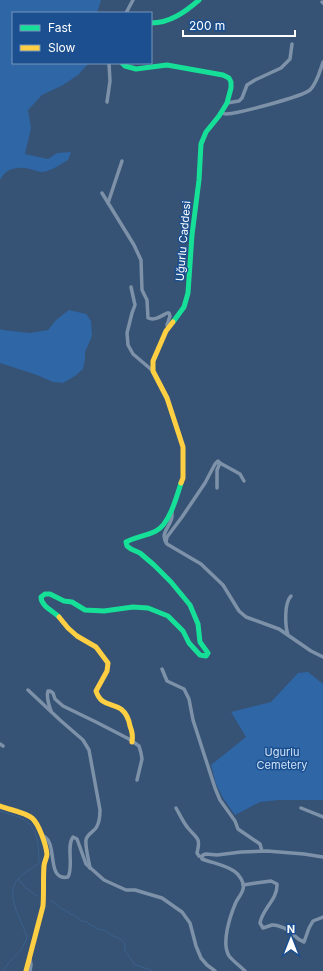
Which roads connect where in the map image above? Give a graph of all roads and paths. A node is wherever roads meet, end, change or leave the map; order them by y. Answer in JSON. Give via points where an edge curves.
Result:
{"nodes":[{"id":1,"x":133,"y":0,"type":"edge"},
{"id":2,"x":199,"y":0,"type":"edge"},
{"id":3,"x":127,"y":12,"type":"edge"},
{"id":4,"x":152,"y":23,"type":"edge"},
{"id":5,"x":292,"y":44,"type":"dead end"},
{"id":6,"x":323,"y":62,"type":"edge"},
{"id":7,"x":109,"y":64,"type":"edge"},
{"id":8,"x":123,"y":64,"type":"edge"},
{"id":9,"x":107,"y":102,"type":"dead end"},
{"id":10,"x":227,"y":103,"type":"junction"},
{"id":11,"x":220,"y":113,"type":"junction"},
{"id":12,"x":122,"y":161,"type":"dead end"},
{"id":13,"x":102,"y":193,"type":"dead end"},
{"id":14,"x":108,"y":203,"type":"junction"},
{"id":15,"x":132,"y":287,"type":"dead end"},
{"id":16,"x":168,"y":329,"type":"junction"},
{"id":17,"x":153,"y":371,"type":"junction"},
{"id":18,"x":220,"y":463,"type":"junction"},
{"id":19,"x":244,"y":481,"type":"dead end"},
{"id":20,"x":217,"y":488,"type":"dead end"},
{"id":21,"x":172,"y":509,"type":"junction"},
{"id":22,"x":166,"y":543,"type":"junction"},
{"id":23,"x":291,"y":596,"type":"dead end"},
{"id":24,"x":288,"y":635,"type":"junction"},
{"id":25,"x":323,"y":656,"type":"edge"},
{"id":26,"x":162,"y":669,"type":"dead end"},
{"id":27,"x":28,"y":690,"type":"dead end"},
{"id":28,"x":52,"y":712,"type":"junction"},
{"id":29,"x":132,"y":742,"type":"junction"},
{"id":30,"x":137,"y":780,"type":"dead end"},
{"id":31,"x":0,"y":806,"type":"edge"},
{"id":32,"x":176,"y":808,"type":"dead end"},
{"id":33,"x":301,"y":808,"type":"dead end"},
{"id":34,"x":323,"y":818,"type":"edge"},
{"id":35,"x":42,"y":835,"type":"junction"},
{"id":36,"x":262,"y":851,"type":"junction"},
{"id":37,"x":202,"y":857,"type":"junction"},
{"id":38,"x":323,"y":857,"type":"edge"},
{"id":39,"x":90,"y":868,"type":"junction"},
{"id":40,"x":243,"y":885,"type":"junction"},
{"id":41,"x":323,"y":917,"type":"edge"},
{"id":42,"x":30,"y":956,"type":"junction"},
{"id":43,"x":26,"y":971,"type":"edge"},
{"id":44,"x":30,"y":971,"type":"edge"},
{"id":45,"x":215,"y":971,"type":"edge"},
{"id":46,"x":244,"y":971,"type":"edge"}],
"edges":[{"from":1,"to":3,"type":"street"},
{"from":2,"to":4,"type":"street","via":[[188,10],[167,21]]},
{"from":5,"to":10,"type":"street","via":[[290,59],[281,68],[247,85],[239,101]]},
{"from":6,"to":11,"type":"street","via":[[309,91],[246,110]]},
{"from":7,"to":9,"type":"street"},
{"from":8,"to":10,"type":"street","name":"Uğurlu Caddesi","via":[[136,69],[168,65],[224,76],[232,82]]},
{"from":10,"to":11,"type":"street","name":"Uğurlu Caddesi"},
{"from":11,"to":16,"type":"street","name":"Uğurlu Caddesi","via":[[206,132],[201,144],[188,293],[184,308]]},
{"from":12,"to":14,"type":"street"},
{"from":13,"to":14,"type":"street"},
{"from":14,"to":16,"type":"street","via":[[141,260],[142,290],[147,300],[148,318],[156,319],[169,313]]},
{"from":15,"to":17,"type":"street","via":[[135,305],[127,333],[128,345],[133,354]]},
{"from":16,"to":17,"type":"street","name":"Uğurlu Caddesi","via":[[153,361]]},
{"from":17,"to":21,"type":"street","via":[[167,398],[183,447],[183,478]]},
{"from":18,"to":19,"type":"street","via":[[240,474]]},
{"from":18,"to":20,"type":"street","via":[[216,477]]},
{"from":18,"to":22,"type":"street","via":[[218,461],[215,464],[205,483],[166,537]]},
{"from":21,"to":22,"type":"street","via":[[164,537]]},
{"from":21,"to":29,"type":"street","via":[[157,531],[126,542],[127,546],[154,565],[190,605],[198,624],[200,642],[208,653],[206,656],[196,652],[183,631],[168,616],[148,608],[133,606],[104,611],[85,610],[50,594],[41,597],[44,604],[68,628],[96,647],[108,663],[107,671],[96,691],[97,695],[103,702],[121,709],[126,716]]},
{"from":22,"to":24,"type":"street","via":[[201,564],[224,585],[239,611]]},
{"from":23,"to":24,"type":"street","via":[[288,599],[287,611]]},
{"from":24,"to":25,"type":"street"},
{"from":26,"to":36,"type":"street","via":[[168,681],[184,689],[189,699],[193,720],[220,800],[238,829],[260,844]]},
{"from":27,"to":28,"type":"street"},
{"from":28,"to":29,"type":"street","via":[[48,702],[48,691],[64,706]]},
{"from":28,"to":39,"type":"street","via":[[83,740],[89,750],[100,810],[98,824],[86,841]]},
{"from":29,"to":30,"type":"street","via":[[138,746],[142,759]]},
{"from":31,"to":35,"type":"street","via":[[33,819]]},
{"from":32,"to":37,"type":"street","via":[[198,840],[197,853]]},
{"from":33,"to":34,"type":"street"},
{"from":35,"to":39,"type":"street","via":[[50,843],[55,872],[61,878],[68,878],[71,873],[70,844],[73,837],[77,839],[86,864]]},
{"from":35,"to":42,"type":"street","via":[[47,854],[44,864],[44,896]]},
{"from":36,"to":37,"type":"street","via":[[206,854]]},
{"from":36,"to":38,"type":"street"},
{"from":37,"to":40,"type":"street","via":[[235,871],[240,875]]},
{"from":39,"to":45,"type":"street","via":[[104,880],[126,890],[162,898],[182,912],[190,923],[201,958]]},
{"from":40,"to":41,"type":"street","via":[[271,881],[277,884],[274,897],[261,917],[262,928],[279,926],[304,942],[313,921]]},
{"from":40,"to":46,"type":"street","via":[[226,930],[225,942],[229,956]]},
{"from":42,"to":43,"type":"street"},
{"from":42,"to":44,"type":"street"}]}
